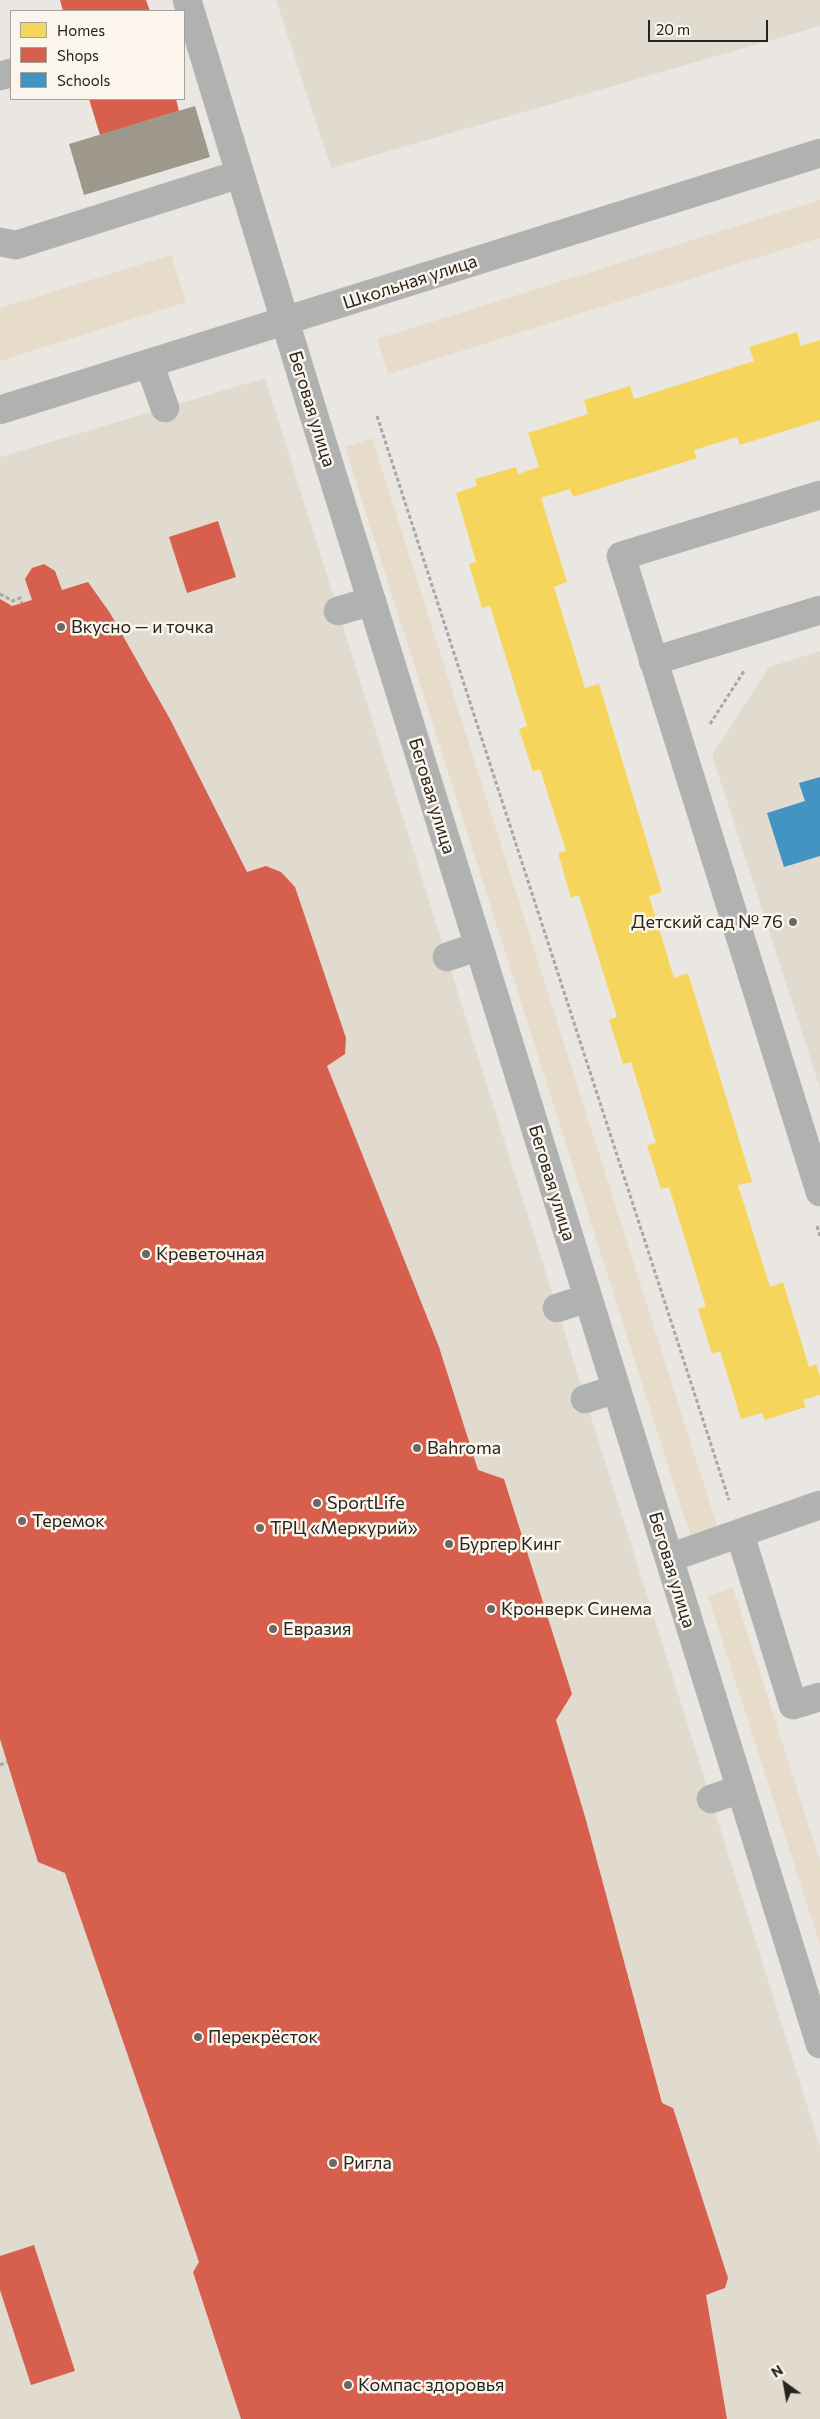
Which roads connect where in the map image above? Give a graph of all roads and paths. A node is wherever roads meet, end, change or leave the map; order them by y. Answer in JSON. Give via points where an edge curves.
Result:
{"nodes":[{"id":1,"x":187,"y":10,"type":"edge"},
{"id":2,"x":820,"y":152,"type":"edge"},
{"id":3,"x":240,"y":174,"type":"junction"},
{"id":4,"x":0,"y":242,"type":"edge"},
{"id":5,"x":285,"y":321,"type":"junction"},
{"id":6,"x":149,"y":363,"type":"junction"},
{"id":7,"x":165,"y":408,"type":"dead end"},
{"id":8,"x":0,"y":410,"type":"edge"},
{"id":9,"x":377,"y":416,"type":"dead end"},
{"id":10,"x":820,"y":495,"type":"edge"},
{"id":11,"x":0,"y":594,"type":"edge"},
{"id":12,"x":372,"y":601,"type":"junction"},
{"id":13,"x":22,"y":603,"type":"dead end"},
{"id":14,"x":820,"y":610,"type":"edge"},
{"id":15,"x":338,"y":611,"type":"dead end"},
{"id":16,"x":774,"y":624,"type":"junction"},
{"id":17,"x":653,"y":661,"type":"junction"},
{"id":18,"x":685,"y":762,"type":"junction"},
{"id":19,"x":479,"y":946,"type":"junction"},
{"id":20,"x":447,"y":957,"type":"dead end"},
{"id":21,"x":820,"y":1192,"type":"edge"},
{"id":22,"x":588,"y":1298,"type":"junction"},
{"id":23,"x":557,"y":1308,"type":"dead end"},
{"id":24,"x":616,"y":1390,"type":"junction"},
{"id":25,"x":585,"y":1399,"type":"dead end"},
{"id":26,"x":820,"y":1505,"type":"edge"},
{"id":27,"x":740,"y":1534,"type":"junction"},
{"id":28,"x":669,"y":1558,"type":"junction"},
{"id":29,"x":820,"y":1697,"type":"edge"},
{"id":30,"x":7,"y":1762,"type":"dead end"},
{"id":31,"x":0,"y":1765,"type":"edge"},
{"id":32,"x":740,"y":1789,"type":"junction"},
{"id":33,"x":711,"y":1799,"type":"dead end"},
{"id":34,"x":820,"y":2044,"type":"edge"}],
"edges":[{"from":1,"to":3,"type":"street","name":"Беговая улица"},
{"from":2,"to":5,"type":"street","name":"Школьная улица"},
{"from":3,"to":4,"type":"street","via":[[16,245]]},
{"from":3,"to":5,"type":"street","name":"Беговая улица"},
{"from":5,"to":6,"type":"street","name":"Школьная улица"},
{"from":5,"to":12,"type":"street","name":"Беговая улица"},
{"from":6,"to":7,"type":"street"},
{"from":6,"to":8,"type":"street","name":"Школьная улица"},
{"from":9,"to":27,"type":"path"},
{"from":10,"to":17,"type":"street","via":[[621,556]]},
{"from":11,"to":13,"type":"path","via":[[13,601],[20,598]]},
{"from":12,"to":15,"type":"street"},
{"from":12,"to":19,"type":"street","name":"Беговая улица"},
{"from":14,"to":16,"type":"street"},
{"from":16,"to":17,"type":"street"},
{"from":16,"to":18,"type":"path"},
{"from":17,"to":18,"type":"street"},
{"from":18,"to":21,"type":"street"},
{"from":19,"to":20,"type":"street"},
{"from":19,"to":22,"type":"street","name":"Беговая улица"},
{"from":22,"to":23,"type":"street"},
{"from":22,"to":24,"type":"street","name":"Беговая улица"},
{"from":24,"to":25,"type":"street"},
{"from":24,"to":28,"type":"street","name":"Беговая улица"},
{"from":26,"to":27,"type":"street"},
{"from":27,"to":28,"type":"street"},
{"from":27,"to":29,"type":"street","via":[[793,1705]]},
{"from":28,"to":32,"type":"street","name":"Беговая улица"},
{"from":30,"to":31,"type":"path"},
{"from":32,"to":33,"type":"street"},
{"from":32,"to":34,"type":"street","name":"Беговая улица"}]}
